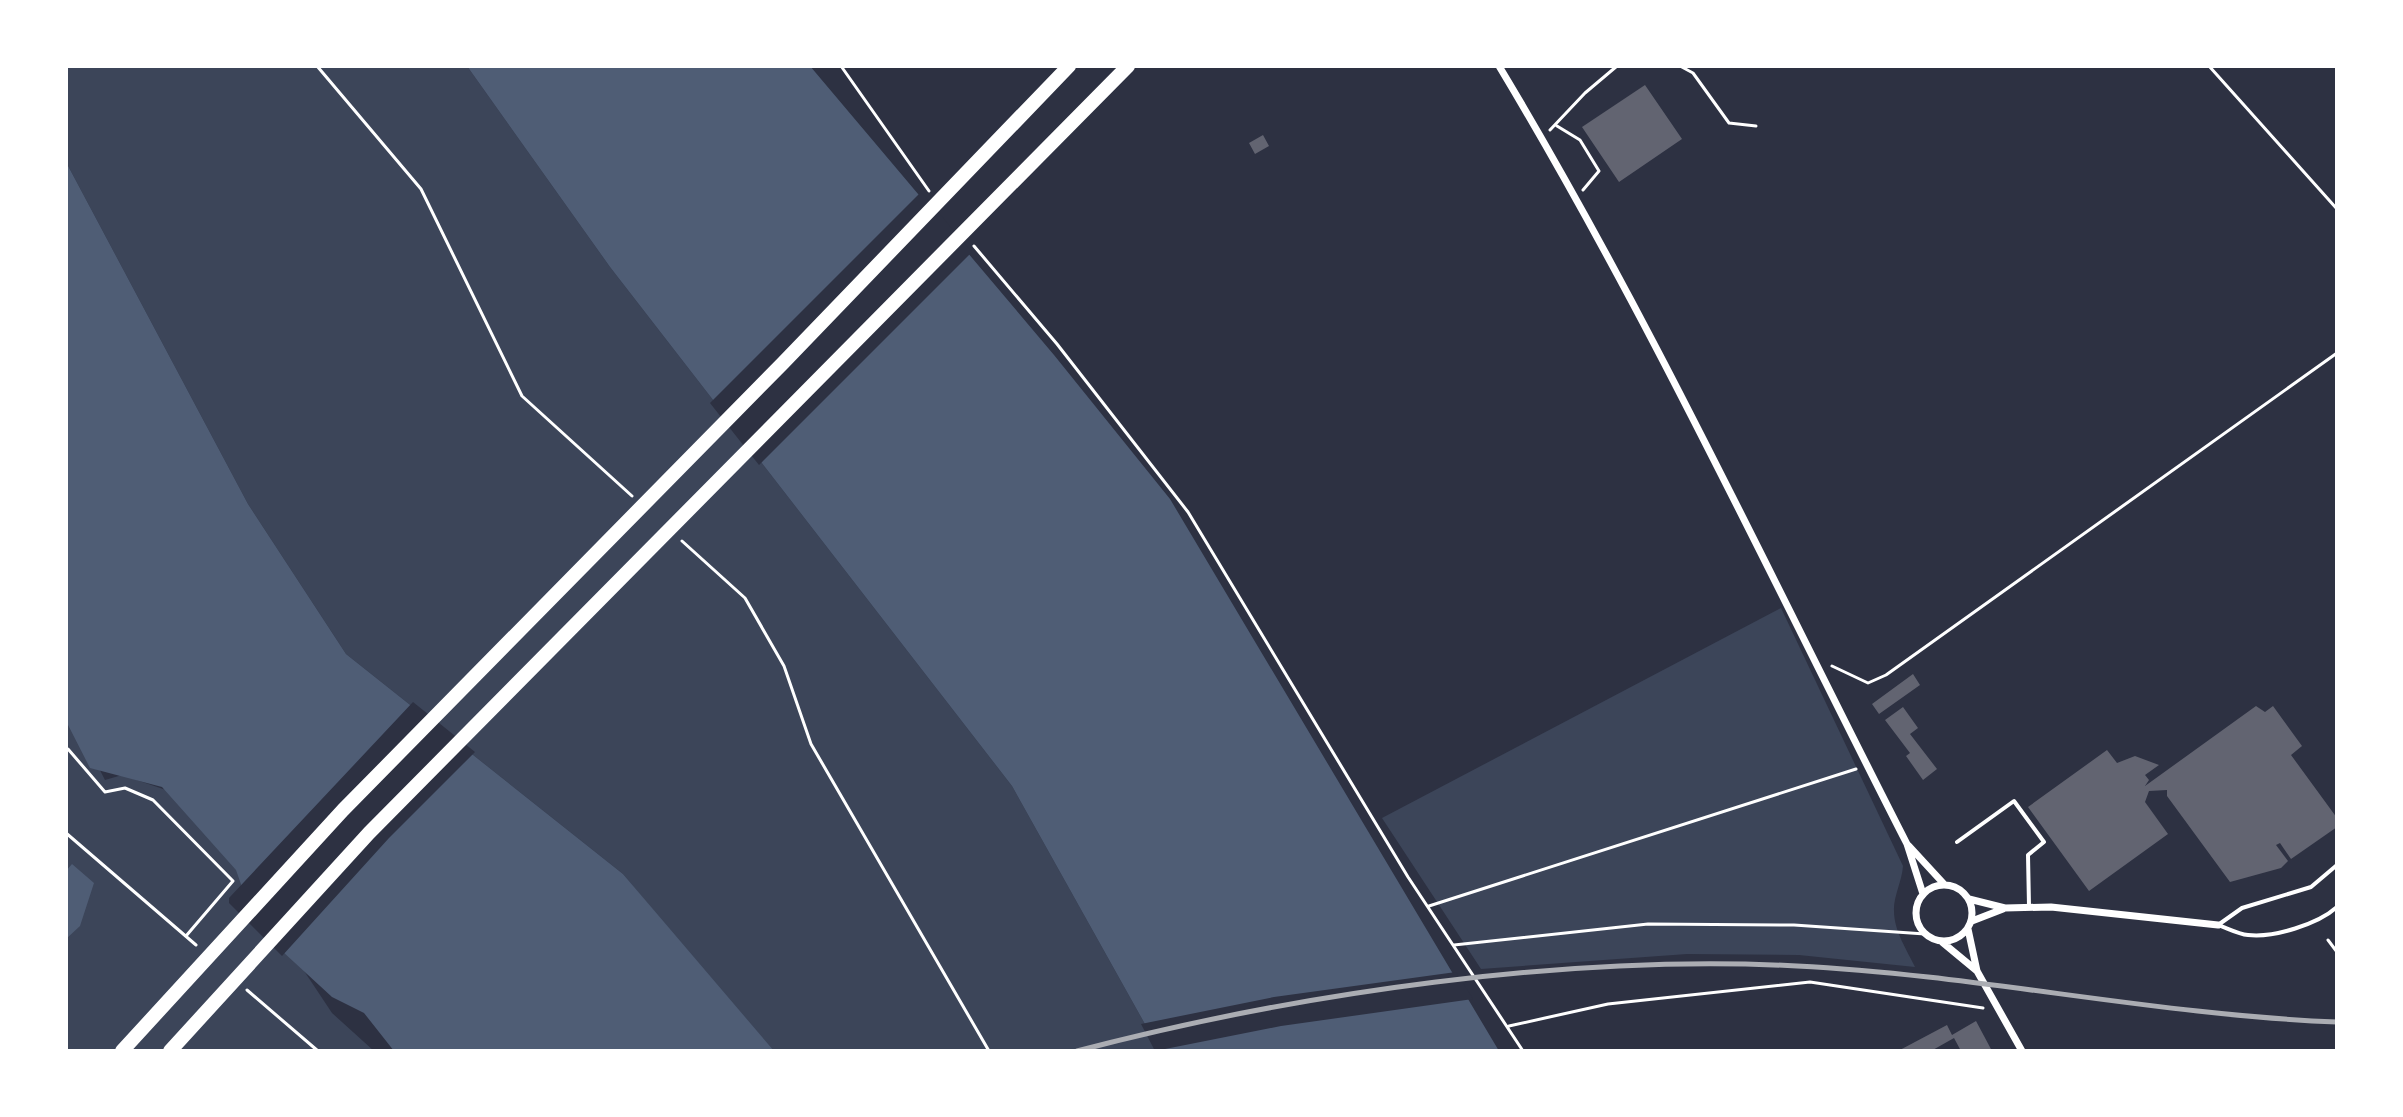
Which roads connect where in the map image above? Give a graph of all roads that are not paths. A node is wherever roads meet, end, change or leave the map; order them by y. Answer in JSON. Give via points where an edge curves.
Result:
{"nodes":[{"id":1,"x":1069,"y":66,"type":"edge"},
{"id":2,"x":1128,"y":66,"type":"edge"},
{"id":3,"x":1499,"y":66,"type":"edge"},
{"id":4,"x":1957,"y":842,"type":"dead end"},
{"id":5,"x":1907,"y":844,"type":"junction"},
{"id":6,"x":2337,"y":865,"type":"edge"},
{"id":7,"x":1944,"y":884,"type":"junction"},
{"id":8,"x":1923,"y":894,"type":"junction"},
{"id":9,"x":1969,"y":899,"type":"junction"},
{"id":10,"x":2029,"y":906,"type":"junction"},
{"id":11,"x":2337,"y":907,"type":"edge"},
{"id":12,"x":2005,"y":908,"type":"junction"},
{"id":13,"x":1970,"y":925,"type":"junction"},
{"id":14,"x":2218,"y":925,"type":"junction"},
{"id":15,"x":1941,"y":941,"type":"junction"},
{"id":16,"x":1977,"y":971,"type":"junction"},
{"id":17,"x":122,"y":1051,"type":"edge"},
{"id":18,"x":170,"y":1051,"type":"edge"},
{"id":19,"x":2022,"y":1051,"type":"edge"}],
"edges":[{"from":1,"to":17,"type":"highway","via":[[332,821]]},
{"from":2,"to":18,"type":"highway","via":[[390,811]]},
{"from":3,"to":5,"type":"street","via":[[1575,200]]},
{"from":4,"to":10,"type":"lane","via":[[2014,801],[2044,842],[2028,855]]},
{"from":5,"to":7,"type":"street"},
{"from":5,"to":8,"type":"street"},
{"from":6,"to":14,"type":"lane","via":[[2311,887],[2242,908]]},
{"from":7,"to":8,"type":"street"},
{"from":7,"to":9,"type":"street","via":[[1959,888]]},
{"from":8,"to":15,"type":"street","via":[[1916,910],[1925,934]]},
{"from":9,"to":12,"type":"street"},
{"from":9,"to":13,"type":"street"},
{"from":10,"to":12,"type":"street"},
{"from":10,"to":14,"type":"street"},
{"from":11,"to":14,"type":"lane","via":[[2325,917],[2266,935],[2246,935]]},
{"from":12,"to":13,"type":"street"},
{"from":13,"to":15,"type":"street","via":[[1956,939]]},
{"from":13,"to":16,"type":"street"},
{"from":15,"to":16,"type":"street"},
{"from":16,"to":19,"type":"street"}]}
